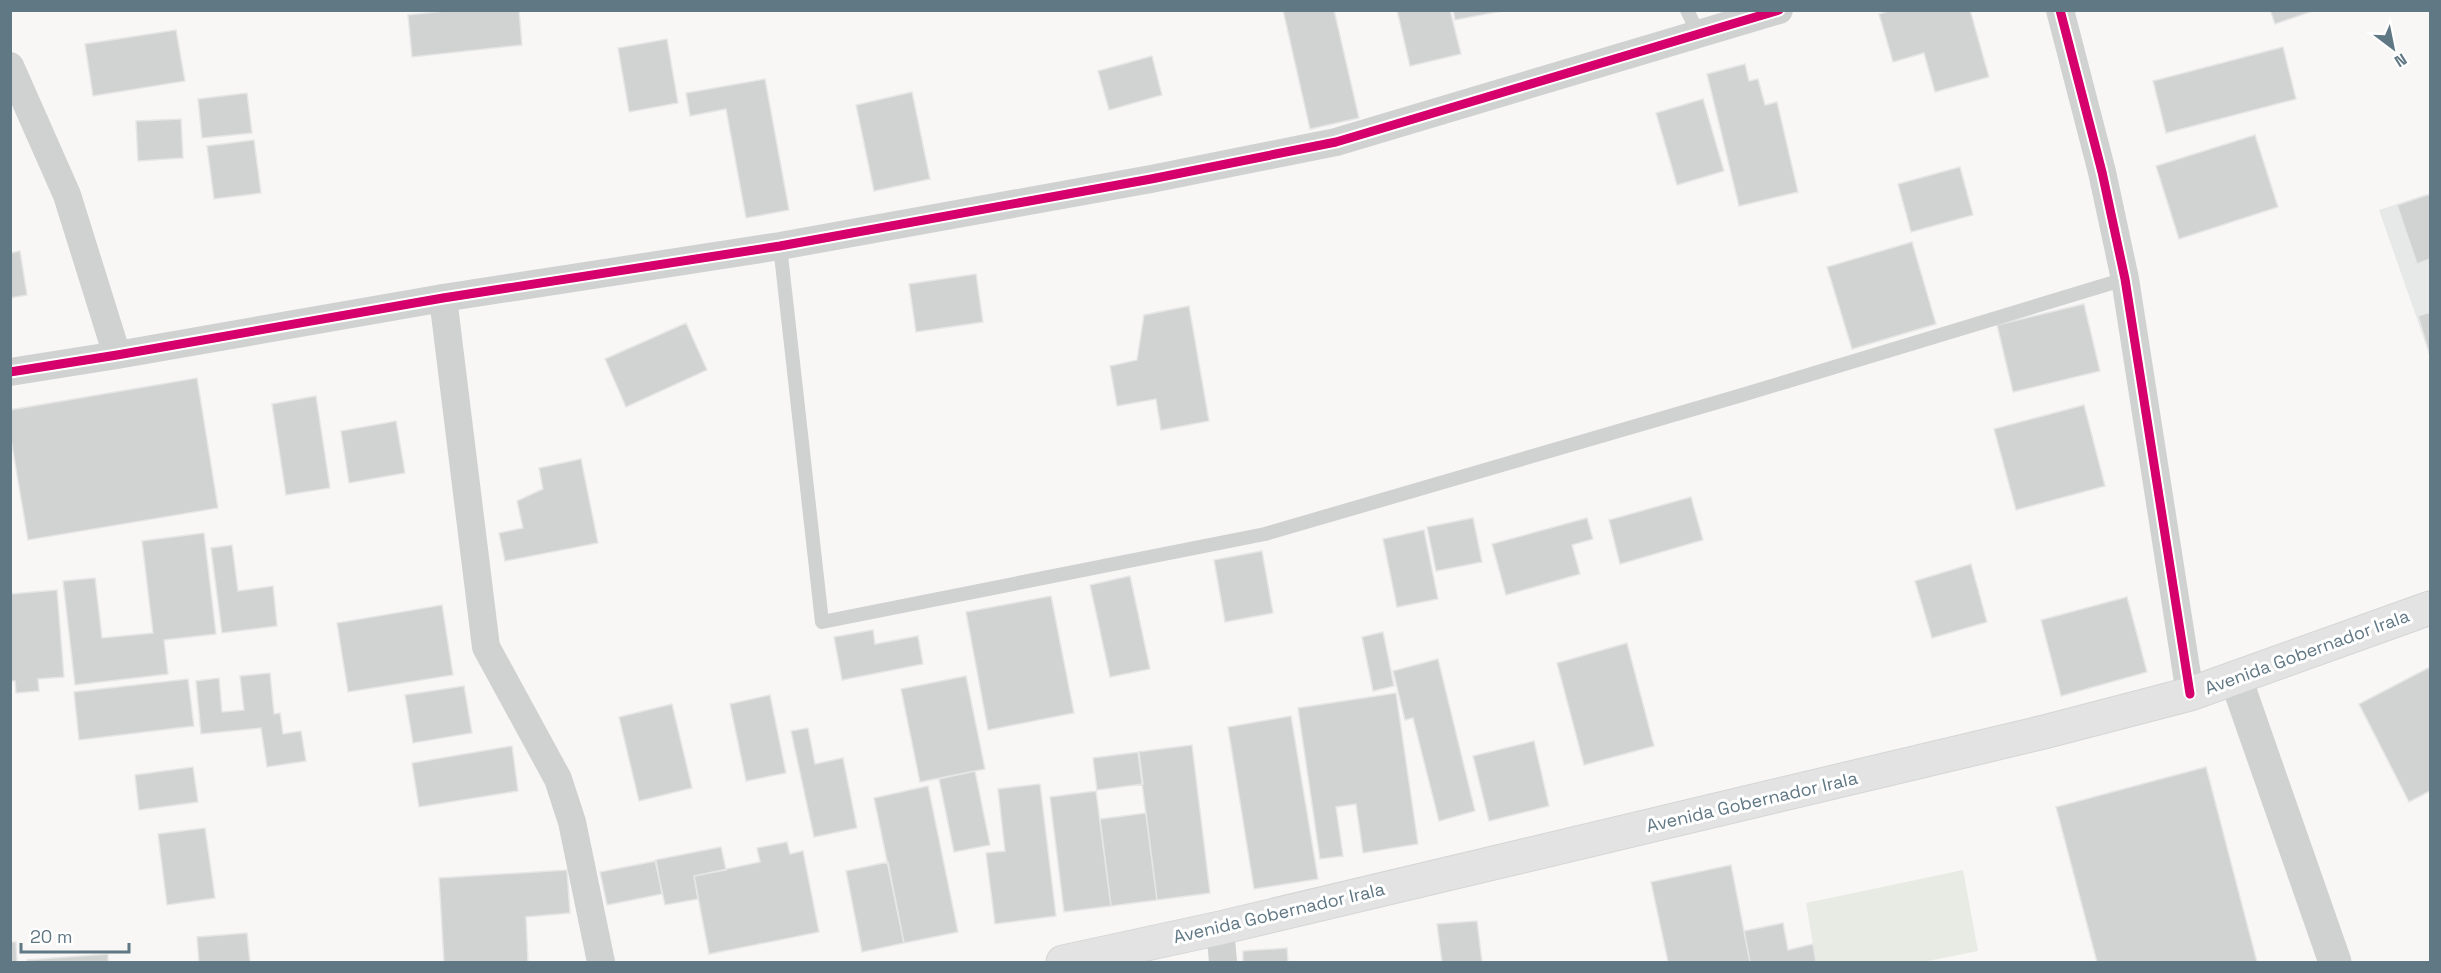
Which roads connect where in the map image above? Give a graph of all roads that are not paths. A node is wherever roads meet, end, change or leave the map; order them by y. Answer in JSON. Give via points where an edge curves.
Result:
{"nodes":[{"id":1,"x":1779,"y":10,"type":"edge"},
{"id":2,"x":2060,"y":10,"type":"edge"},
{"id":3,"x":1693,"y":23,"type":"edge"},
{"id":4,"x":10,"y":66,"type":"edge"},
{"id":5,"x":780,"y":246,"type":"junction"},
{"id":6,"x":2125,"y":279,"type":"junction"},
{"id":7,"x":443,"y":298,"type":"junction"},
{"id":8,"x":117,"y":355,"type":"junction"},
{"id":9,"x":10,"y":372,"type":"edge"},
{"id":10,"x":2430,"y":608,"type":"edge"},
{"id":11,"x":2236,"y":679,"type":"junction"},
{"id":12,"x":2190,"y":694,"type":"junction"},
{"id":13,"x":1220,"y":928,"type":"junction"},
{"id":14,"x":601,"y":963,"type":"edge"},
{"id":15,"x":1063,"y":963,"type":"edge"},
{"id":16,"x":1224,"y":963,"type":"edge"},
{"id":17,"x":2335,"y":963,"type":"edge"}],
"edges":[{"from":1,"to":3,"type":"street"},
{"from":2,"to":6,"type":"street"},
{"from":3,"to":5,"type":"street","via":[[1336,142]]},
{"from":4,"to":8,"type":"street","via":[[67,195]]},
{"from":5,"to":6,"type":"lane","via":[[822,622],[1265,534]]},
{"from":5,"to":7,"type":"street"},
{"from":6,"to":12,"type":"street"},
{"from":7,"to":8,"type":"street"},
{"from":7,"to":14,"type":"street","via":[[486,647],[558,779],[572,822]]},
{"from":8,"to":9,"type":"street"},
{"from":10,"to":11,"type":"main road","name":"Avenida Gobernador Irala"},
{"from":11,"to":12,"type":"main road","name":"Avenida Gobernador Irala"},
{"from":11,"to":17,"type":"street"},
{"from":12,"to":13,"type":"main road","name":"Avenida Gobernador Irala","via":[[2033,735]]},
{"from":13,"to":15,"type":"main road","name":"Avenida Gobernador Irala"},
{"from":13,"to":16,"type":"street"}]}
